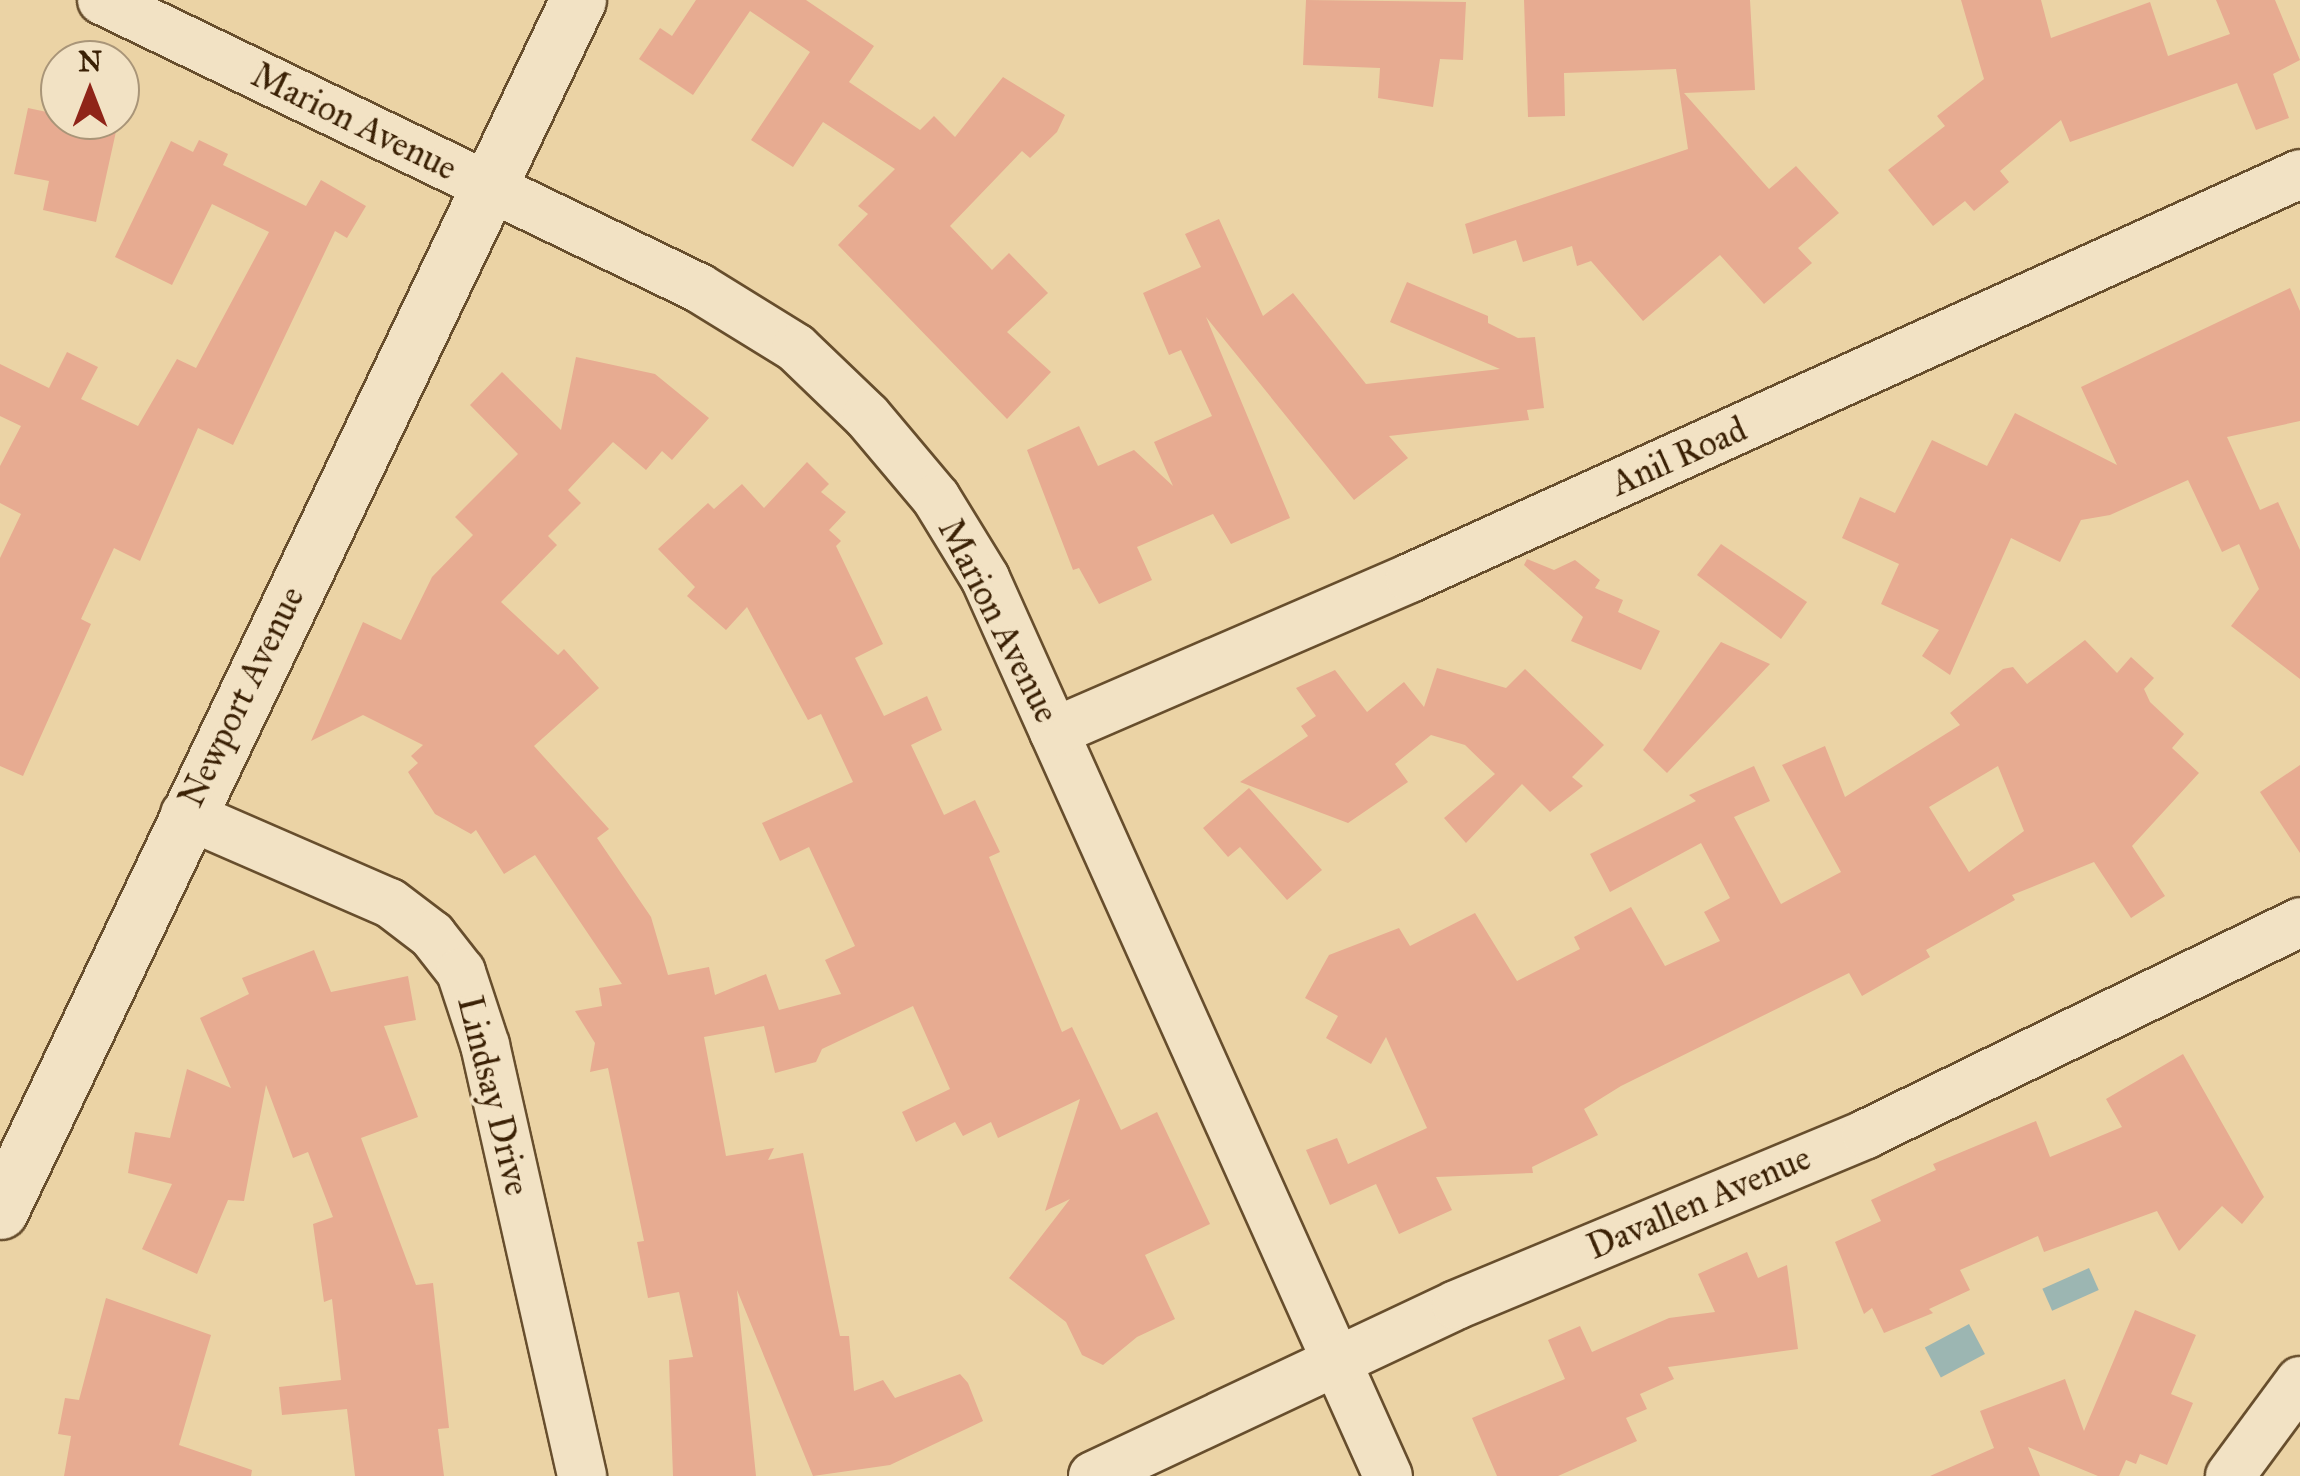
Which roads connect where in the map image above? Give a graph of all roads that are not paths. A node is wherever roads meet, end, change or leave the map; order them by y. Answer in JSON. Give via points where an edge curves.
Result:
{"nodes":[{"id":1,"x":102,"y":0,"type":"edge"},
{"id":2,"x":578,"y":0,"type":"edge"},
{"id":3,"x":2300,"y":174,"type":"edge"},
{"id":4,"x":488,"y":186,"type":"junction"},
{"id":5,"x":1054,"y":732,"type":"junction"},
{"id":6,"x":185,"y":814,"type":"junction"},
{"id":7,"x":2300,"y":922,"type":"edge"},
{"id":8,"x":0,"y":1211,"type":"edge"},
{"id":9,"x":1340,"y":1365,"type":"junction"},
{"id":10,"x":2300,"y":1382,"type":"edge"},
{"id":11,"x":582,"y":1476,"type":"edge"},
{"id":12,"x":1093,"y":1476,"type":"edge"},
{"id":13,"x":1388,"y":1476,"type":"edge"},
{"id":14,"x":2230,"y":1476,"type":"edge"}],
"edges":[{"from":1,"to":4,"type":"street","name":"Marion Avenue"},
{"from":2,"to":4,"type":"street","name":"Newport Avenue"},
{"from":3,"to":5,"type":"street","name":"Anil Road"},
{"from":4,"to":5,"type":"street","name":"Marion Avenue","via":[[698,288],[796,348],[852,403],[956,530],[985,578]]},
{"from":4,"to":6,"type":"street","name":"Newport Avenue"},
{"from":5,"to":9,"type":"street","name":"Marion Avenue"},
{"from":6,"to":8,"type":"street","name":"Newport Avenue"},
{"from":6,"to":11,"type":"street","name":"Lindsay Drive","via":[[390,903],[432,935],[460,972],[485,1045]]},
{"from":7,"to":9,"type":"street","name":"Davallen Avenue","via":[[1866,1134],[1456,1305]]},
{"from":9,"to":12,"type":"street","name":"Davallen Avenue"},
{"from":9,"to":13,"type":"street","name":"Marion Avenue"},
{"from":10,"to":14,"type":"street"}]}
